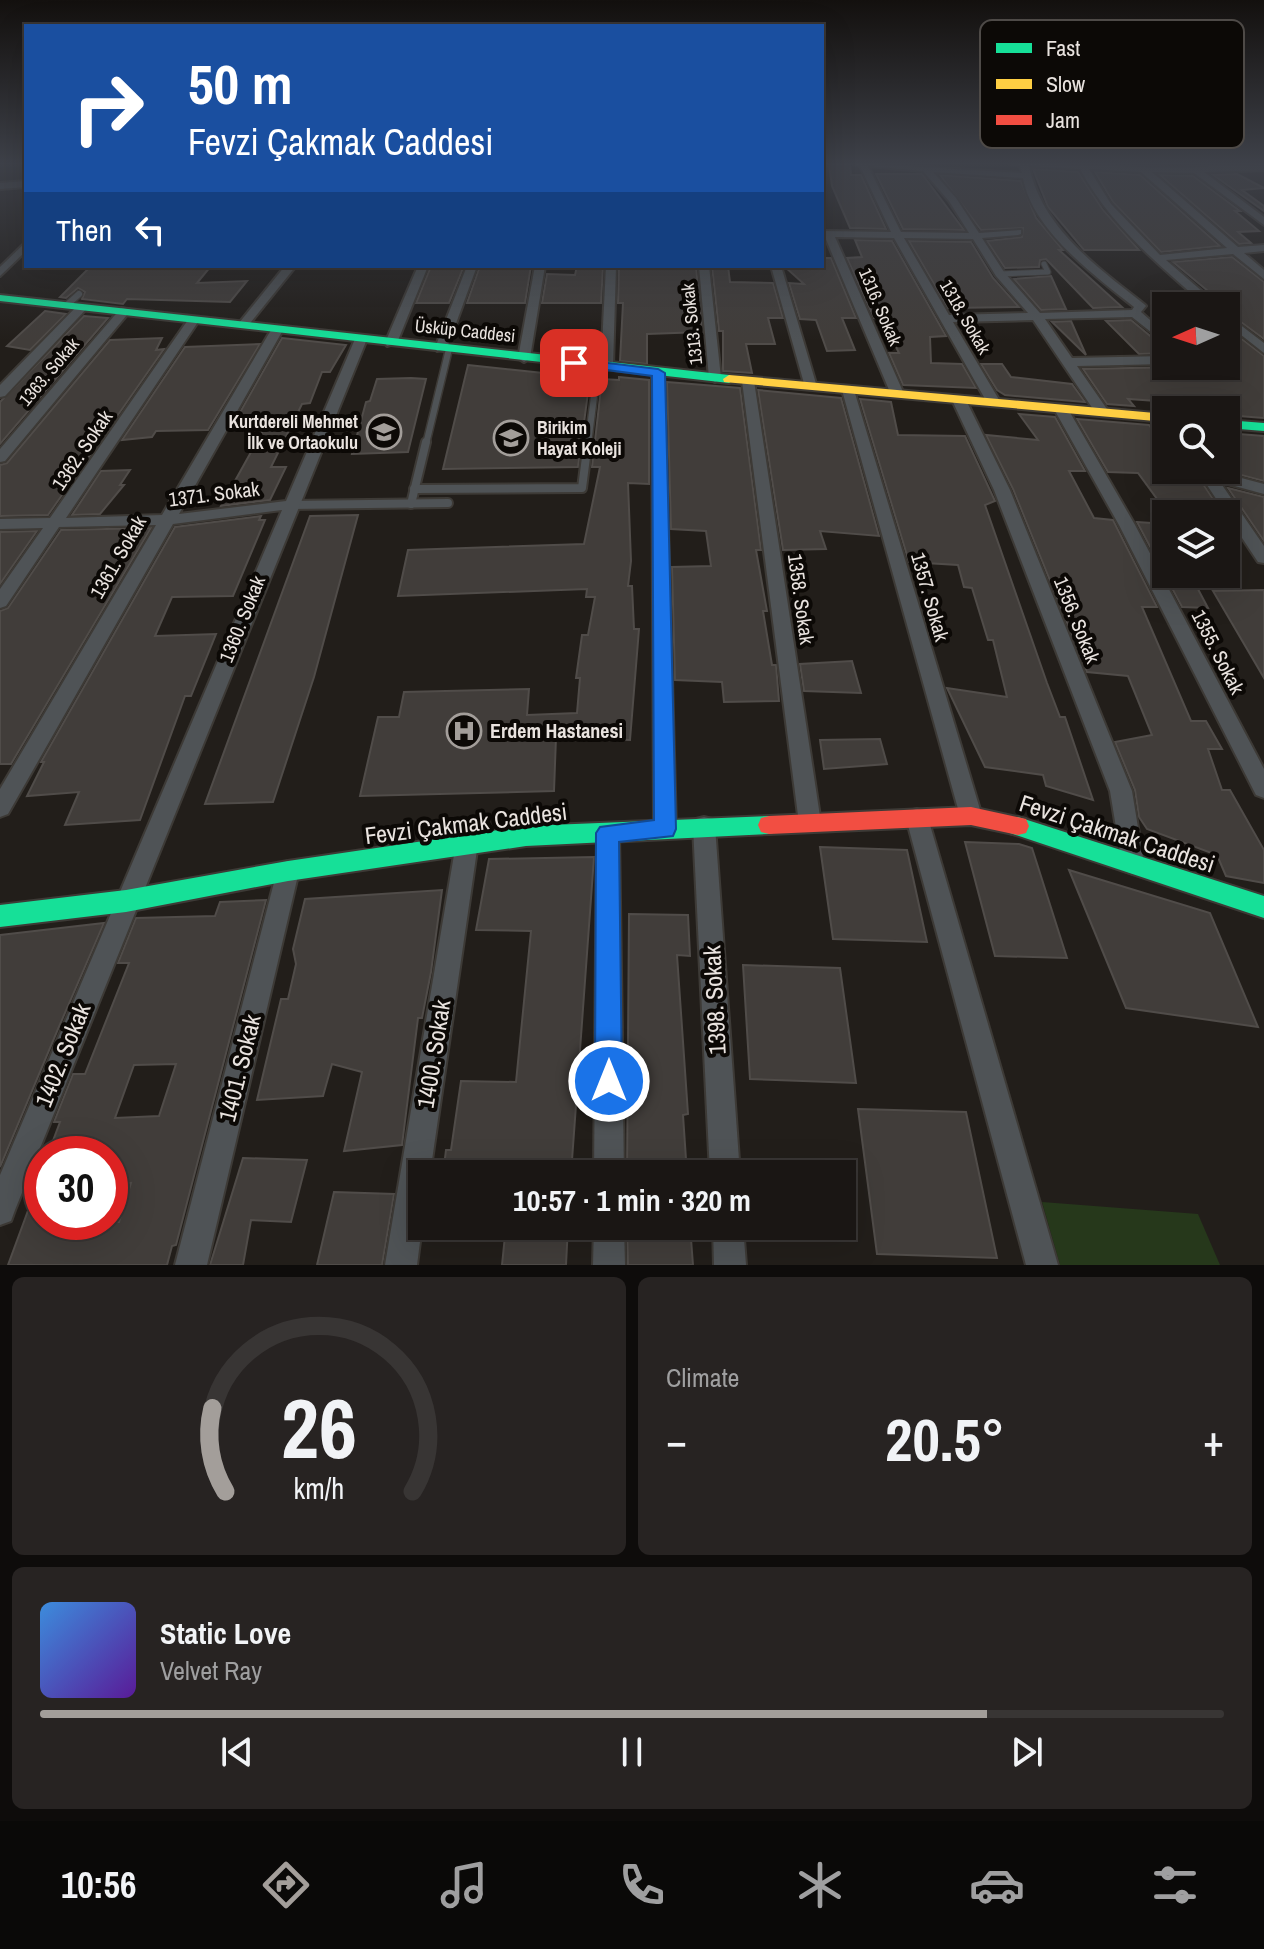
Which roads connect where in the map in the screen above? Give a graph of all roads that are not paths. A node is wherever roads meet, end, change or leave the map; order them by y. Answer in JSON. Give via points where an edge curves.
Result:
{"nodes":[{"id":1,"x":891,"y":222,"type":"edge"},
{"id":2,"x":965,"y":222,"type":"edge"},
{"id":3,"x":1053,"y":222,"type":"edge"},
{"id":4,"x":1125,"y":222,"type":"edge"},
{"id":5,"x":1201,"y":222,"type":"edge"},
{"id":6,"x":1018,"y":232,"type":"dead end"},
{"id":7,"x":826,"y":235,"type":"edge"},
{"id":8,"x":973,"y":236,"type":"junction"},
{"id":9,"x":898,"y":237,"type":"junction"},
{"id":10,"x":24,"y":247,"type":"edge"},
{"id":11,"x":1264,"y":248,"type":"edge"},
{"id":12,"x":0,"y":251,"type":"edge"},
{"id":13,"x":1232,"y":251,"type":"junction"},
{"id":14,"x":1158,"y":258,"type":"junction"},
{"id":15,"x":1044,"y":264,"type":"dead end"},
{"id":16,"x":289,"y":268,"type":"edge"},
{"id":17,"x":422,"y":268,"type":"edge"},
{"id":18,"x":471,"y":268,"type":"edge"},
{"id":19,"x":540,"y":268,"type":"edge"},
{"id":20,"x":611,"y":268,"type":"edge"},
{"id":21,"x":704,"y":268,"type":"edge"},
{"id":22,"x":777,"y":268,"type":"edge"},
{"id":23,"x":0,"y":273,"type":"edge"},
{"id":24,"x":1000,"y":274,"type":"junction"},
{"id":25,"x":1264,"y":276,"type":"edge"},
{"id":26,"x":1197,"y":292,"type":"edge"},
{"id":27,"x":0,"y":298,"type":"edge"},
{"id":28,"x":77,"y":301,"type":"junction"},
{"id":29,"x":125,"y":310,"type":"junction"},
{"id":30,"x":1135,"y":313,"type":"junction"},
{"id":31,"x":1036,"y":315,"type":"junction"},
{"id":32,"x":194,"y":319,"type":"junction"},
{"id":33,"x":945,"y":319,"type":"junction"},
{"id":34,"x":243,"y":325,"type":"junction"},
{"id":35,"x":1152,"y":328,"type":"edge"},
{"id":36,"x":1240,"y":329,"type":"edge"},
{"id":37,"x":277,"y":330,"type":"junction"},
{"id":38,"x":1264,"y":337,"type":"edge"},
{"id":39,"x":1250,"y":338,"type":"junction"},
{"id":40,"x":361,"y":339,"type":"junction"},
{"id":41,"x":391,"y":343,"type":"junction"},
{"id":42,"x":445,"y":349,"type":"junction"},
{"id":43,"x":1264,"y":349,"type":"edge"},
{"id":44,"x":524,"y":358,"type":"junction"},
{"id":45,"x":1152,"y":360,"type":"edge"},
{"id":46,"x":1068,"y":362,"type":"junction"},
{"id":47,"x":603,"y":366,"type":"junction"},
{"id":48,"x":658,"y":373,"type":"junction"},
{"id":49,"x":715,"y":378,"type":"junction"},
{"id":50,"x":748,"y":381,"type":"junction"},
{"id":51,"x":811,"y":387,"type":"junction"},
{"id":52,"x":848,"y":390,"type":"junction"},
{"id":53,"x":0,"y":393,"type":"edge"},
{"id":54,"x":897,"y":394,"type":"junction"},
{"id":55,"x":959,"y":400,"type":"junction"},
{"id":56,"x":994,"y":403,"type":"junction"},
{"id":57,"x":1061,"y":409,"type":"junction"},
{"id":58,"x":1102,"y":412,"type":"junction"},
{"id":59,"x":1152,"y":417,"type":"edge"},
{"id":60,"x":1240,"y":425,"type":"edge"},
{"id":61,"x":1264,"y":427,"type":"edge"},
{"id":62,"x":0,"y":458,"type":"edge"},
{"id":63,"x":1240,"y":482,"type":"edge"},
{"id":64,"x":1213,"y":484,"type":"edge"},
{"id":65,"x":414,"y":489,"type":"junction"},
{"id":66,"x":1264,"y":489,"type":"edge"},
{"id":67,"x":448,"y":503,"type":"dead end"},
{"id":68,"x":411,"y":504,"type":"junction"},
{"id":69,"x":289,"y":505,"type":"junction"},
{"id":70,"x":165,"y":520,"type":"junction"},
{"id":71,"x":57,"y":523,"type":"junction"},
{"id":72,"x":0,"y":524,"type":"edge"},
{"id":73,"x":1264,"y":558,"type":"edge"},
{"id":74,"x":0,"y":602,"type":"edge"},
{"id":75,"x":1264,"y":789,"type":"edge"},
{"id":76,"x":0,"y":808,"type":"edge"},
{"id":77,"x":971,"y":816,"type":"junction"},
{"id":78,"x":917,"y":818,"type":"junction"},
{"id":79,"x":810,"y":823,"type":"junction"},
{"id":80,"x":704,"y":826,"type":"junction"},
{"id":81,"x":665,"y":829,"type":"junction"},
{"id":82,"x":608,"y":833,"type":"junction"},
{"id":83,"x":467,"y":843,"type":"junction"},
{"id":84,"x":1133,"y":864,"type":"junction"},
{"id":85,"x":288,"y":871,"type":"junction"},
{"id":86,"x":126,"y":901,"type":"junction"},
{"id":87,"x":1264,"y":907,"type":"edge"},
{"id":88,"x":0,"y":916,"type":"edge"},
{"id":89,"x":609,"y":1160,"type":"edge"},
{"id":90,"x":724,"y":1160,"type":"edge"},
{"id":91,"x":0,"y":1210,"type":"edge"},
{"id":92,"x":609,"y":1240,"type":"edge"},
{"id":93,"x":729,"y":1240,"type":"edge"},
{"id":94,"x":191,"y":1265,"type":"edge"},
{"id":95,"x":401,"y":1265,"type":"edge"},
{"id":96,"x":609,"y":1265,"type":"edge"},
{"id":97,"x":730,"y":1265,"type":"edge"},
{"id":98,"x":1042,"y":1265,"type":"edge"}],
"edges":[{"from":1,"to":9,"type":"street","name":"1318. Sokak"},
{"from":2,"to":8,"type":"street"},
{"from":3,"to":30,"type":"street","via":[[1063,241],[1140,306]]},
{"from":4,"to":14,"type":"street"},
{"from":5,"to":13,"type":"street"},
{"from":6,"to":8,"type":"street"},
{"from":7,"to":9,"type":"street"},
{"from":7,"to":54,"type":"street","name":"1316. Sokak"},
{"from":8,"to":9,"type":"street"},
{"from":8,"to":24,"type":"street"},
{"from":9,"to":33,"type":"street","name":"1318. Sokak"},
{"from":10,"to":12,"type":"street"},
{"from":10,"to":23,"type":"street"},
{"from":11,"to":13,"type":"street"},
{"from":13,"to":14,"type":"street"},
{"from":13,"to":25,"type":"street"},
{"from":14,"to":26,"type":"street"},
{"from":15,"to":24,"type":"lane","via":[[1048,272]]},
{"from":16,"to":34,"type":"street"},
{"from":17,"to":41,"type":"street"},
{"from":18,"to":42,"type":"street"},
{"from":19,"to":44,"type":"street"},
{"from":20,"to":47,"type":"street"},
{"from":21,"to":49,"type":"street","name":"1313. Sokak"},
{"from":22,"to":51,"type":"street"},
{"from":24,"to":31,"type":"street"},
{"from":27,"to":28,"type":"street","name":"Üsküp Caddesi"},
{"from":28,"to":29,"type":"street","name":"Üsküp Caddesi"},
{"from":28,"to":53,"type":"street"},
{"from":29,"to":32,"type":"street","name":"Üsküp Caddesi"},
{"from":29,"to":62,"type":"street","name":"1363. Sokak"},
{"from":30,"to":31,"type":"street"},
{"from":30,"to":35,"type":"street"},
{"from":31,"to":33,"type":"street"},
{"from":31,"to":46,"type":"street"},
{"from":32,"to":34,"type":"street","name":"Üsküp Caddesi"},
{"from":32,"to":71,"type":"street","name":"1362. Sokak"},
{"from":33,"to":56,"type":"street","name":"1318. Sokak"},
{"from":34,"to":37,"type":"street","name":"Üsküp Caddesi"},
{"from":36,"to":39,"type":"street"},
{"from":37,"to":40,"type":"street","name":"Üsküp Caddesi"},
{"from":37,"to":70,"type":"street","name":"1361. Sokak"},
{"from":38,"to":39,"type":"street"},
{"from":39,"to":43,"type":"street"},
{"from":40,"to":41,"type":"street","name":"Üsküp Caddesi"},
{"from":40,"to":69,"type":"street","name":"1360. Sokak"},
{"from":41,"to":42,"type":"street","name":"Üsküp Caddesi"},
{"from":42,"to":44,"type":"street","name":"Üsküp Caddesi"},
{"from":42,"to":65,"type":"lane"},
{"from":44,"to":47,"type":"street","name":"Üsküp Caddesi"},
{"from":45,"to":46,"type":"street"},
{"from":46,"to":58,"type":"street"},
{"from":47,"to":48,"type":"street","name":"Üsküp Caddesi"},
{"from":47,"to":65,"type":"lane","via":[[582,488]]},
{"from":48,"to":49,"type":"street","name":"Üsküp Caddesi"},
{"from":48,"to":81,"type":"street"},
{"from":49,"to":50,"type":"street","name":"Üsküp Caddesi"},
{"from":50,"to":51,"type":"street","name":"Üsküp Caddesi"},
{"from":50,"to":79,"type":"street","name":"1358. Sokak"},
{"from":51,"to":52,"type":"street","name":"Üsküp Caddesi"},
{"from":52,"to":54,"type":"street","name":"Üsküp Caddesi"},
{"from":52,"to":77,"type":"street","name":"1357. Sokak"},
{"from":54,"to":55,"type":"street","name":"Üsküp Caddesi"},
{"from":55,"to":56,"type":"street","name":"Üsküp Caddesi"},
{"from":55,"to":84,"type":"street","name":"1356. Sokak","via":[[1002,490],[1121,791]]},
{"from":56,"to":57,"type":"street","name":"Üsküp Caddesi"},
{"from":57,"to":58,"type":"street","name":"Üsküp Caddesi"},
{"from":57,"to":75,"type":"street","name":"1355. Sokak"},
{"from":58,"to":59,"type":"street","name":"Üsküp Caddesi"},
{"from":60,"to":61,"type":"street"},
{"from":63,"to":66,"type":"street"},
{"from":64,"to":73,"type":"street"},
{"from":65,"to":68,"type":"lane"},
{"from":67,"to":68,"type":"lane"},
{"from":68,"to":69,"type":"lane"},
{"from":69,"to":70,"type":"street","name":"1371. Sokak"},
{"from":69,"to":86,"type":"street","name":"1360. Sokak"},
{"from":70,"to":71,"type":"street","name":"1371. Sokak"},
{"from":70,"to":76,"type":"street","name":"1361. Sokak"},
{"from":71,"to":72,"type":"street","name":"1371. Sokak"},
{"from":71,"to":74,"type":"street","name":"1362. Sokak"},
{"from":77,"to":78,"type":"street","name":"Fevzi Çakmak Caddesi"},
{"from":77,"to":84,"type":"street","name":"Fevzi Çakmak Caddesi"},
{"from":78,"to":79,"type":"street","name":"Fevzi Çakmak Caddesi"},
{"from":78,"to":98,"type":"street"},
{"from":79,"to":80,"type":"street","name":"Fevzi Çakmak Caddesi"},
{"from":80,"to":81,"type":"street","name":"Fevzi Çakmak Caddesi"},
{"from":80,"to":90,"type":"street","name":"1398. Sokak"},
{"from":81,"to":82,"type":"street","name":"Fevzi Çakmak Caddesi"},
{"from":82,"to":83,"type":"street","name":"Fevzi Çakmak Caddesi"},
{"from":82,"to":89,"type":"street"},
{"from":83,"to":85,"type":"street","name":"Fevzi Çakmak Caddesi"},
{"from":83,"to":95,"type":"street","name":"1400. Sokak"},
{"from":84,"to":87,"type":"street","name":"Fevzi Çakmak Caddesi"},
{"from":85,"to":86,"type":"street","name":"Fevzi Çakmak Caddesi"},
{"from":85,"to":94,"type":"street","name":"1401. Sokak"},
{"from":86,"to":88,"type":"street","name":"Fevzi Çakmak Caddesi"},
{"from":86,"to":91,"type":"street","name":"1402. Sokak"},
{"from":92,"to":96,"type":"street"},
{"from":93,"to":97,"type":"street"}]}
